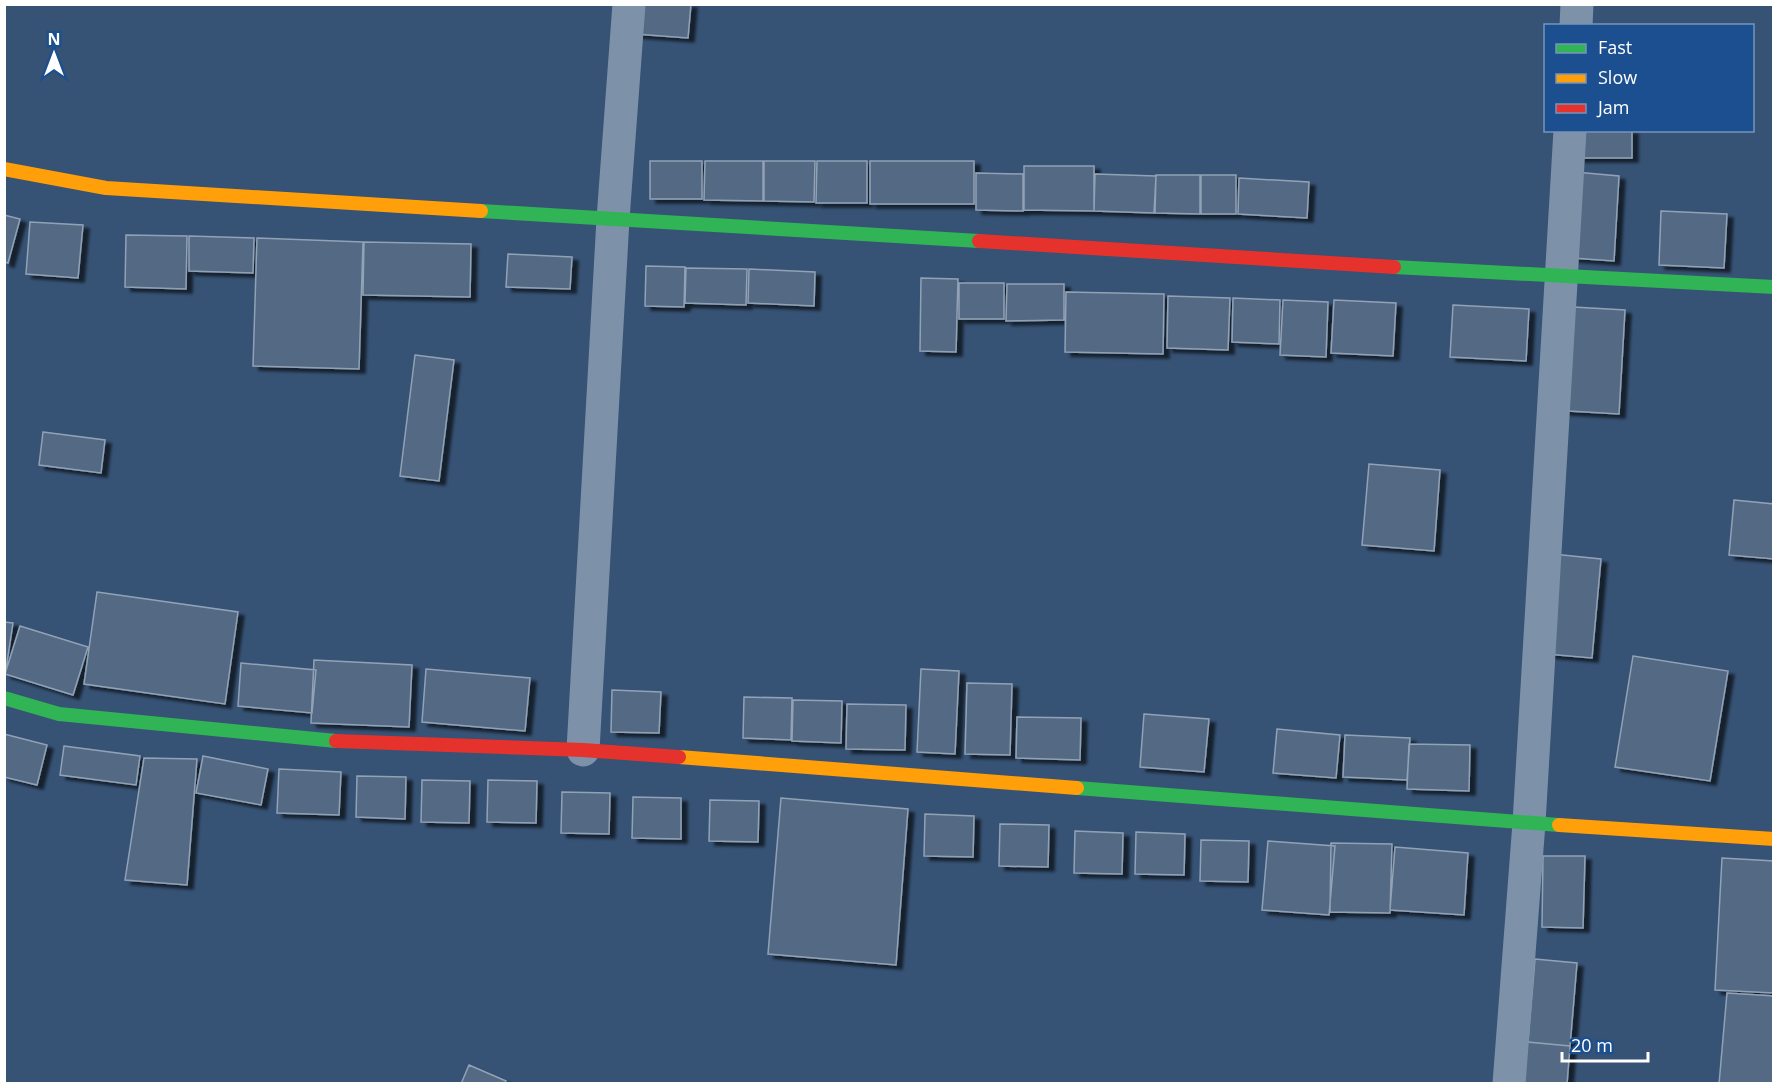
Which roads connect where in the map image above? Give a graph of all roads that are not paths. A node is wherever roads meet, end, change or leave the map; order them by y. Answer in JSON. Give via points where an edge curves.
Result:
{"nodes":[{"id":1,"x":629,"y":4,"type":"edge"},
{"id":2,"x":1577,"y":4,"type":"edge"},
{"id":3,"x":1576,"y":24,"type":"edge"},
{"id":4,"x":1570,"y":132,"type":"edge"},
{"id":5,"x":4,"y":170,"type":"edge"},
{"id":6,"x":613,"y":219,"type":"junction"},
{"id":7,"x":1561,"y":277,"type":"junction"},
{"id":8,"x":1773,"y":287,"type":"edge"},
{"id":9,"x":4,"y":698,"type":"edge"},
{"id":10,"x":583,"y":750,"type":"junction"},
{"id":11,"x":1529,"y":824,"type":"junction"},
{"id":12,"x":1773,"y":839,"type":"edge"},
{"id":13,"x":1509,"y":1083,"type":"edge"}],
"edges":[{"from":1,"to":6,"type":"street"},
{"from":2,"to":3,"type":"street"},
{"from":4,"to":7,"type":"street"},
{"from":5,"to":6,"type":"street","via":[[106,188]]},
{"from":6,"to":7,"type":"street"},
{"from":6,"to":10,"type":"street"},
{"from":7,"to":8,"type":"street"},
{"from":7,"to":11,"type":"street"},
{"from":9,"to":10,"type":"street","via":[[59,714],[346,742]]},
{"from":10,"to":11,"type":"street"},
{"from":11,"to":12,"type":"street"},
{"from":11,"to":13,"type":"street"}]}
